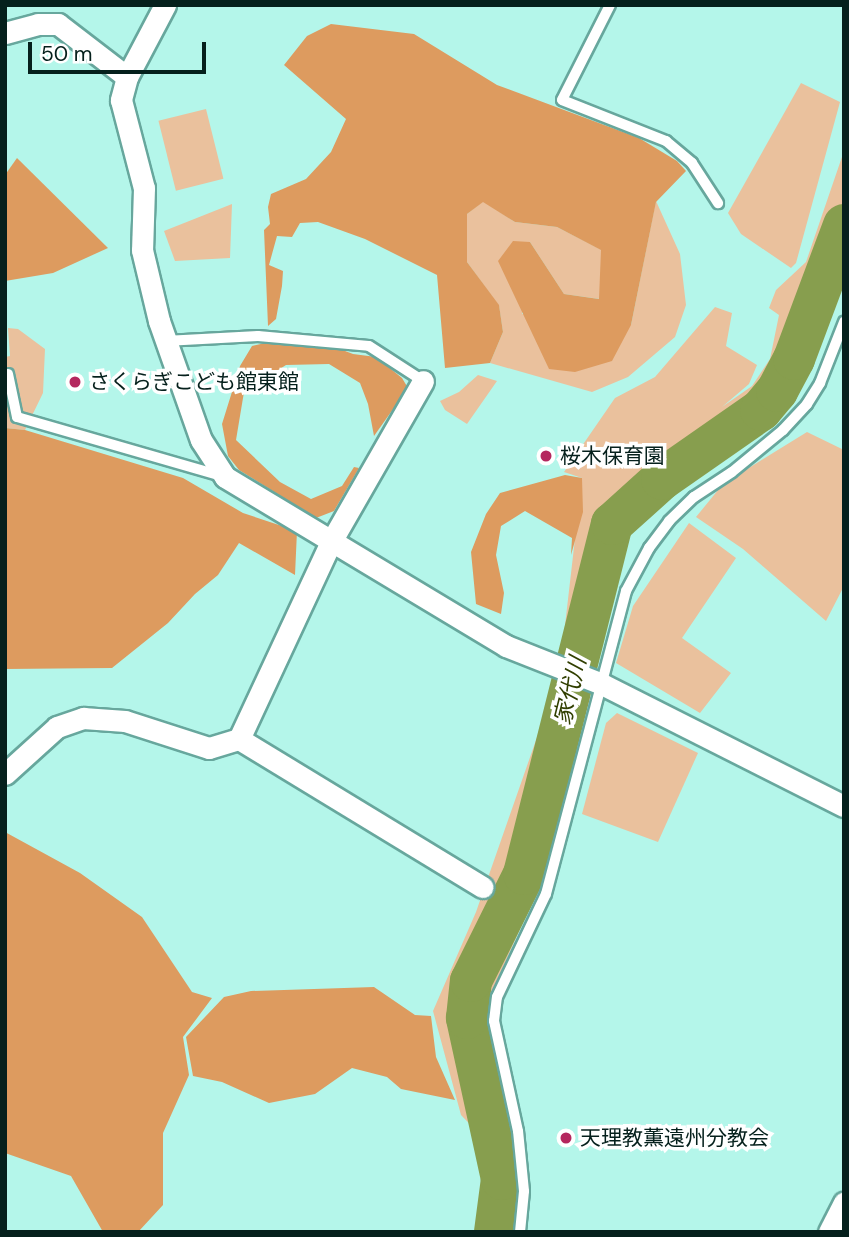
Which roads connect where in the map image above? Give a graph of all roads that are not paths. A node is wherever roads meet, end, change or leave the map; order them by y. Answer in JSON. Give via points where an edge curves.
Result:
{"nodes":[{"id":1,"x":165,"y":5,"type":"edge"},
{"id":2,"x":610,"y":5,"type":"edge"},
{"id":3,"x":5,"y":33,"type":"edge"},
{"id":4,"x":127,"y":77,"type":"junction"},
{"id":5,"x":718,"y":204,"type":"dead end"},
{"id":6,"x":844,"y":322,"type":"edge"},
{"id":7,"x":164,"y":341,"type":"junction"},
{"id":8,"x":8,"y":374,"type":"dead end"},
{"id":9,"x":423,"y":381,"type":"joint"},
{"id":10,"x":225,"y":477,"type":"junction"},
{"id":11,"x":332,"y":540,"type":"junction"},
{"id":12,"x":596,"y":681,"type":"junction"},
{"id":13,"x":239,"y":739,"type":"junction"},
{"id":14,"x":5,"y":774,"type":"edge"},
{"id":15,"x":844,"y":806,"type":"edge"},
{"id":16,"x":482,"y":887,"type":"dead end"},
{"id":17,"x":844,"y":1203,"type":"edge"},
{"id":18,"x":520,"y":1232,"type":"edge"},
{"id":19,"x":829,"y":1232,"type":"edge"}],
"edges":[{"from":1,"to":4,"type":"street"},
{"from":2,"to":5,"type":"lane","via":[[562,100],[666,141],[692,163]]},
{"from":3,"to":4,"type":"street","via":[[58,24]]},
{"from":4,"to":7,"type":"street","via":[[121,100],[144,188],[142,250]]},
{"from":6,"to":12,"type":"lane","via":[[807,404],[732,472],[694,497],[649,548],[626,591]]},
{"from":7,"to":9,"type":"lane","via":[[258,336],[369,346]]},
{"from":7,"to":10,"type":"street","via":[[201,440]]},
{"from":8,"to":10,"type":"lane","via":[[17,417]]},
{"from":9,"to":11,"type":"street"},
{"from":10,"to":11,"type":"street"},
{"from":11,"to":12,"type":"street","via":[[506,646]]},
{"from":11,"to":13,"type":"street"},
{"from":12,"to":15,"type":"street"},
{"from":12,"to":18,"type":"lane","via":[[546,894],[497,997],[494,1021],[518,1131],[524,1191]]},
{"from":13,"to":14,"type":"street","via":[[209,748],[125,721],[83,718],[57,727]]},
{"from":13,"to":16,"type":"street"},
{"from":17,"to":19,"type":"street"}]}
